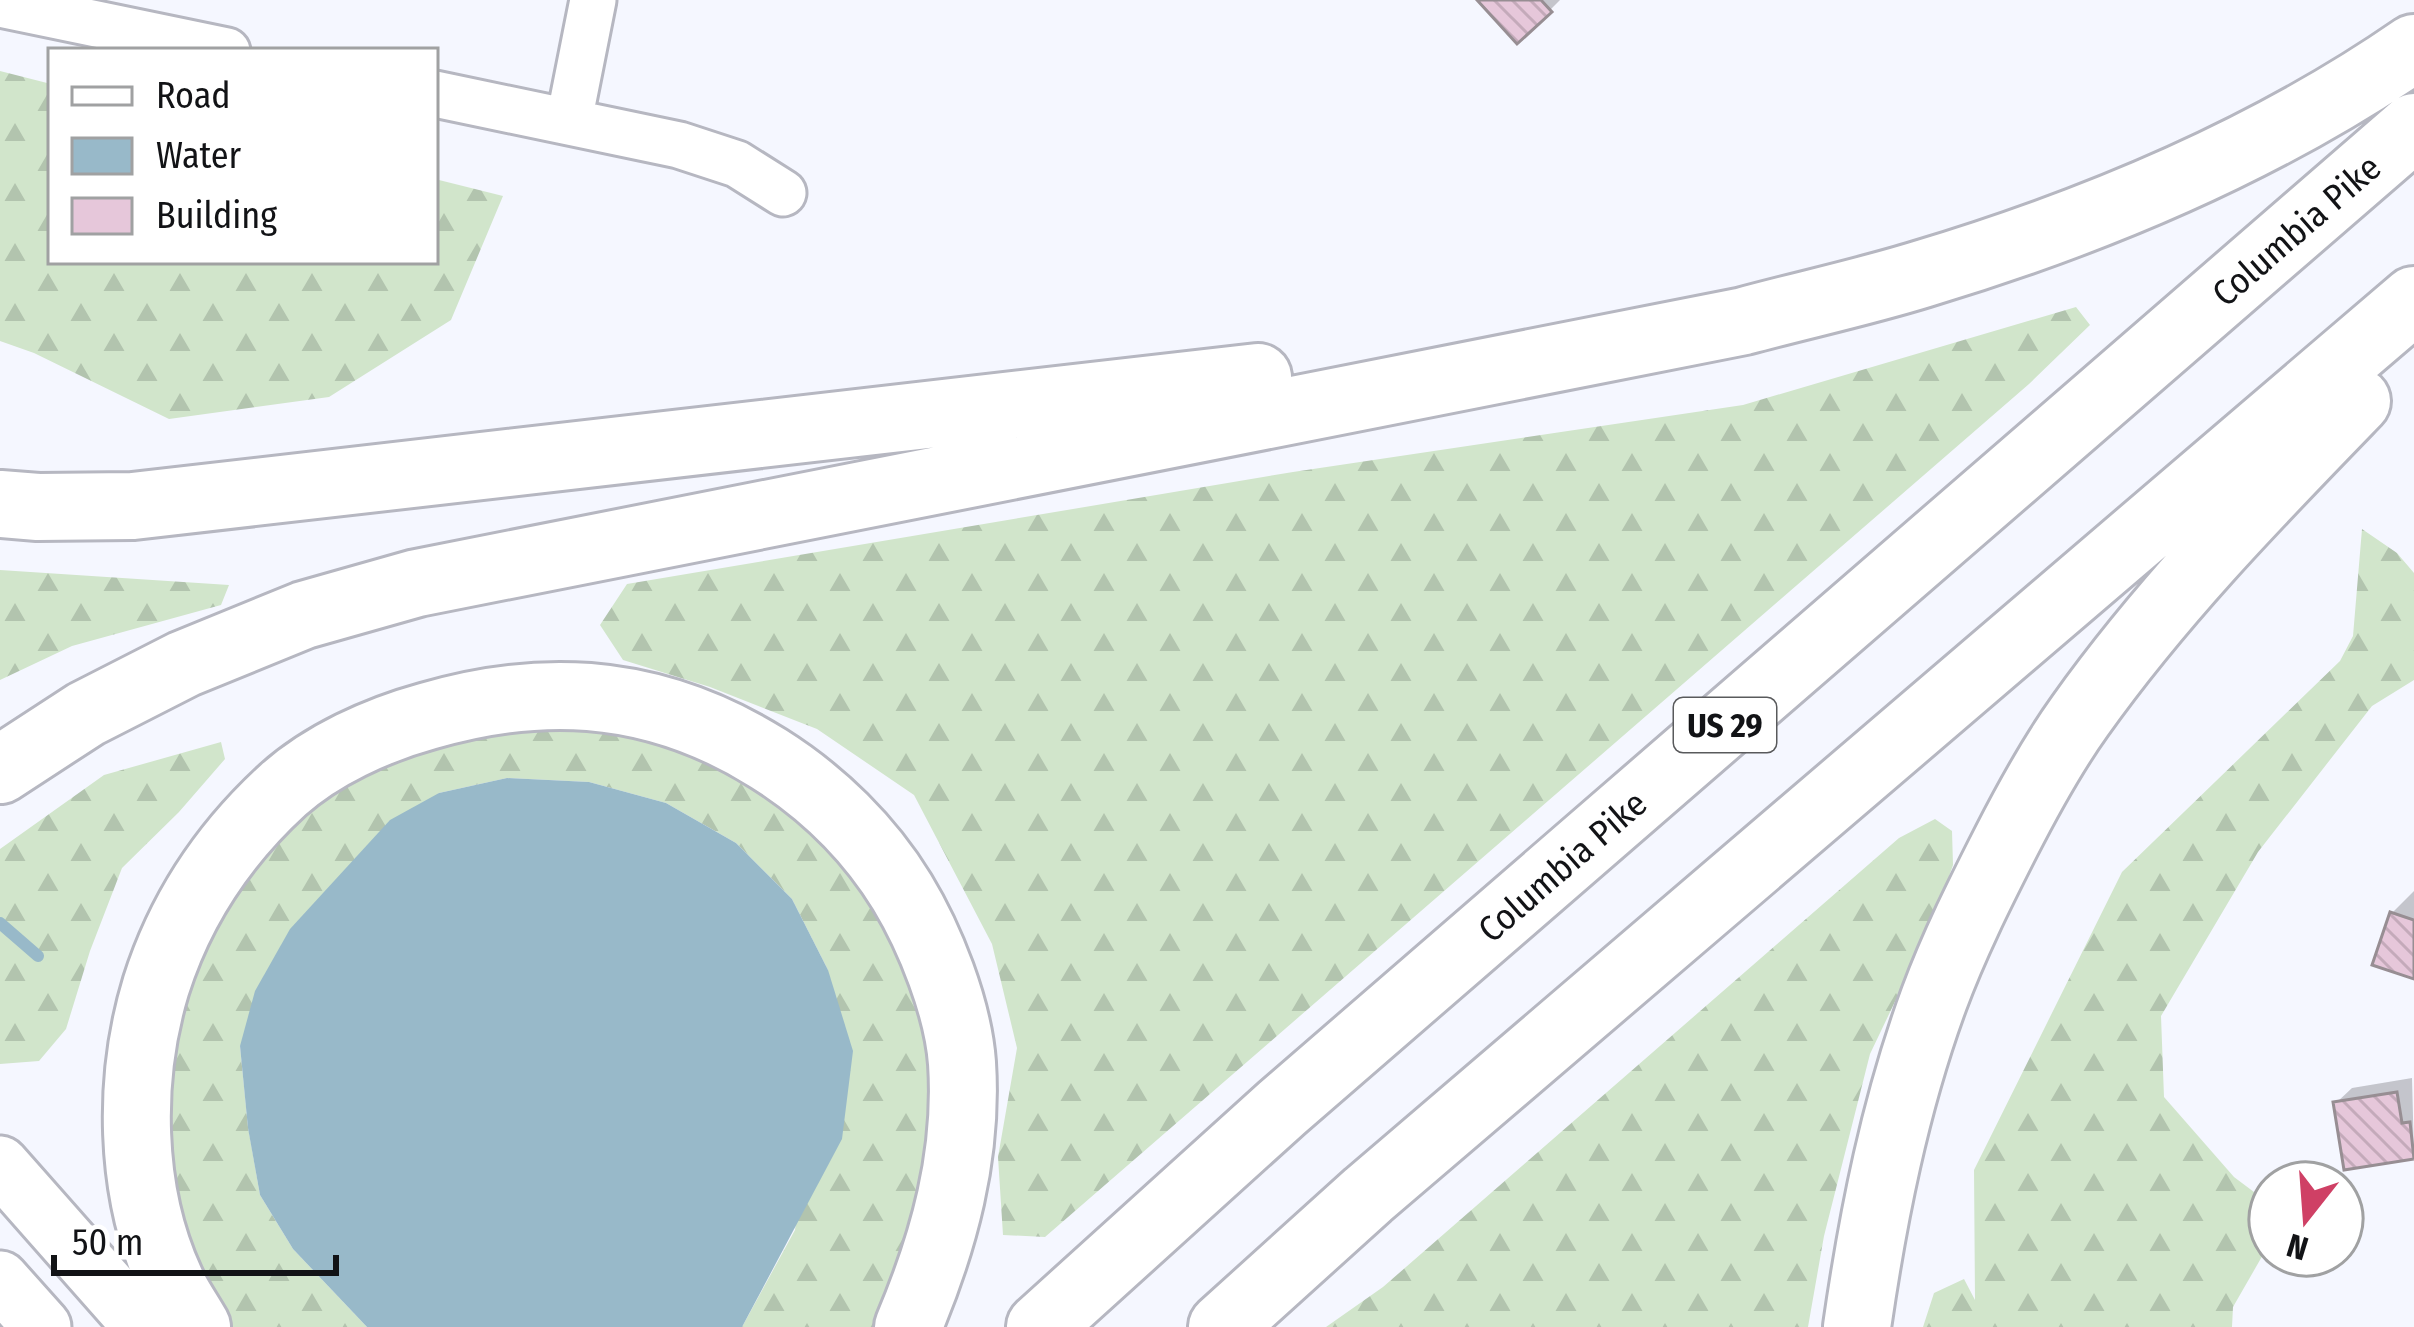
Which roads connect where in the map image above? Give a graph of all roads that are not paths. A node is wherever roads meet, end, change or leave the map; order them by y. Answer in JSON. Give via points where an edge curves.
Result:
{"nodes":[{"id":1,"x":593,"y":0,"type":"edge"},
{"id":2,"x":0,"y":4,"type":"edge"},
{"id":3,"x":213,"y":48,"type":"edge"},
{"id":4,"x":2414,"y":49,"type":"edge"},
{"id":5,"x":438,"y":95,"type":"edge"},
{"id":6,"x":569,"y":121,"type":"junction"},
{"id":7,"x":2414,"y":127,"type":"edge"},
{"id":8,"x":783,"y":193,"type":"dead end"},
{"id":9,"x":2414,"y":300,"type":"edge"},
{"id":10,"x":1744,"y":321,"type":"junction"},
{"id":11,"x":2414,"y":343,"type":"edge"},
{"id":12,"x":0,"y":504,"type":"edge"},
{"id":13,"x":0,"y":770,"type":"edge"},
{"id":14,"x":0,"y":1165,"type":"edge"},
{"id":15,"x":0,"y":1280,"type":"edge"},
{"id":16,"x":42,"y":1327,"type":"edge"},
{"id":17,"x":143,"y":1327,"type":"edge"},
{"id":18,"x":197,"y":1327,"type":"edge"},
{"id":19,"x":908,"y":1327,"type":"edge"},
{"id":20,"x":1040,"y":1327,"type":"edge"},
{"id":21,"x":1222,"y":1327,"type":"edge"},
{"id":22,"x":1857,"y":1327,"type":"edge"}],
"edges":[{"from":1,"to":6,"type":"street"},
{"from":2,"to":3,"type":"street"},
{"from":4,"to":10,"type":"highway","via":[[2258,142],[2104,212],[1922,274]]},
{"from":5,"to":6,"type":"street"},
{"from":6,"to":8,"type":"street","via":[[737,164]]},
{"from":7,"to":20,"type":"highway","name":"Columbia Pike","number":"US 29"},
{"from":9,"to":21,"type":"highway"},
{"from":10,"to":12,"type":"highway","via":[[133,506]]},
{"from":10,"to":13,"type":"highway","via":[[417,583],[304,615],[184,664]]},
{"from":11,"to":22,"type":"highway","via":[[2154,619],[2077,719],[2024,808],[1934,1000],[1898,1112]]},
{"from":14,"to":17,"type":"main road"},
{"from":15,"to":16,"type":"main road"},
{"from":18,"to":19,"type":"highway","via":[[149,1217],[136,1084],[167,953],[198,891],[286,788],[340,752],[399,724],[529,698],[591,698],[660,711],[725,734],[783,767],[873,851],[920,922],[962,1059],[962,1131],[943,1232]]}]}
